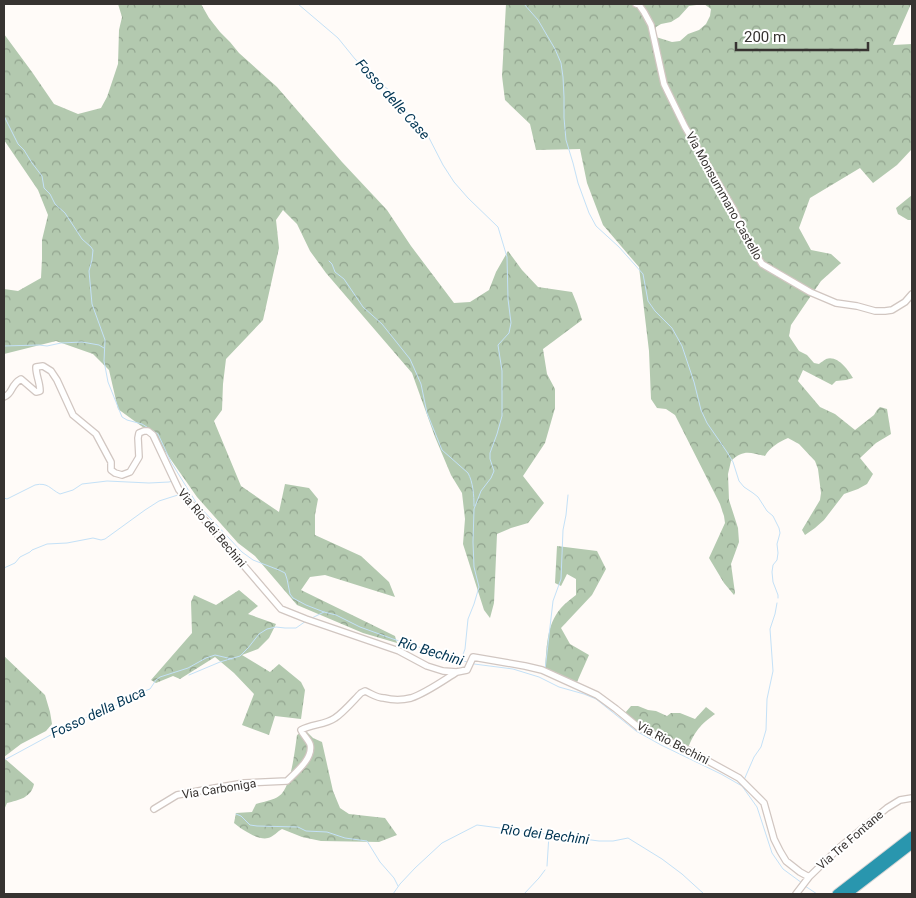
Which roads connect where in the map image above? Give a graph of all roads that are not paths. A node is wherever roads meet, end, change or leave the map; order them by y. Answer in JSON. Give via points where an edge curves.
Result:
{"nodes":[{"id":1,"x":636,"y":4,"type":"edge"},
{"id":2,"x":912,"y":294,"type":"edge"},
{"id":3,"x":4,"y":397,"type":"edge"},
{"id":4,"x":457,"y":672,"type":"junction"},
{"id":5,"x":912,"y":798,"type":"edge"},
{"id":6,"x":154,"y":809,"type":"dead end"},
{"id":7,"x":912,"y":836,"type":"edge"},
{"id":8,"x":912,"y":844,"type":"edge"},
{"id":9,"x":805,"y":881,"type":"junction"},
{"id":10,"x":796,"y":894,"type":"edge"},
{"id":11,"x":837,"y":894,"type":"edge"},
{"id":12,"x":847,"y":894,"type":"edge"}],
"edges":[{"from":1,"to":2,"type":"street","name":"Via Monsummano Castello","via":[[651,25],[664,84],[762,264],[836,303],[875,311],[892,310]]},
{"from":3,"to":4,"type":"street","name":"Via Rio dei Bechini","via":[[21,379],[36,392],[40,391],[36,367],[43,366],[57,380],[73,415],[96,434],[115,473],[130,472],[139,458],[140,433],[148,431],[152,435],[179,490],[281,609],[399,651],[427,666]]},
{"from":4,"to":6,"type":"street","name":"Via Carboniga","via":[[411,698],[376,697],[365,691],[335,719],[301,730],[310,745],[310,752],[304,764],[286,781],[244,783],[193,792],[177,796]]},
{"from":4,"to":9,"type":"street","name":"Via Rio Bechini","via":[[467,670],[473,657],[542,670],[596,695],[638,727],[731,773],[764,803],[780,851]]},
{"from":5,"to":9,"type":"street","name":"Via Tre Fontane","via":[[900,800],[887,808]]},
{"from":7,"to":11,"type":"highway"},
{"from":8,"to":12,"type":"highway"},
{"from":9,"to":10,"type":"street","name":"Via Tre Fontane"}]}
